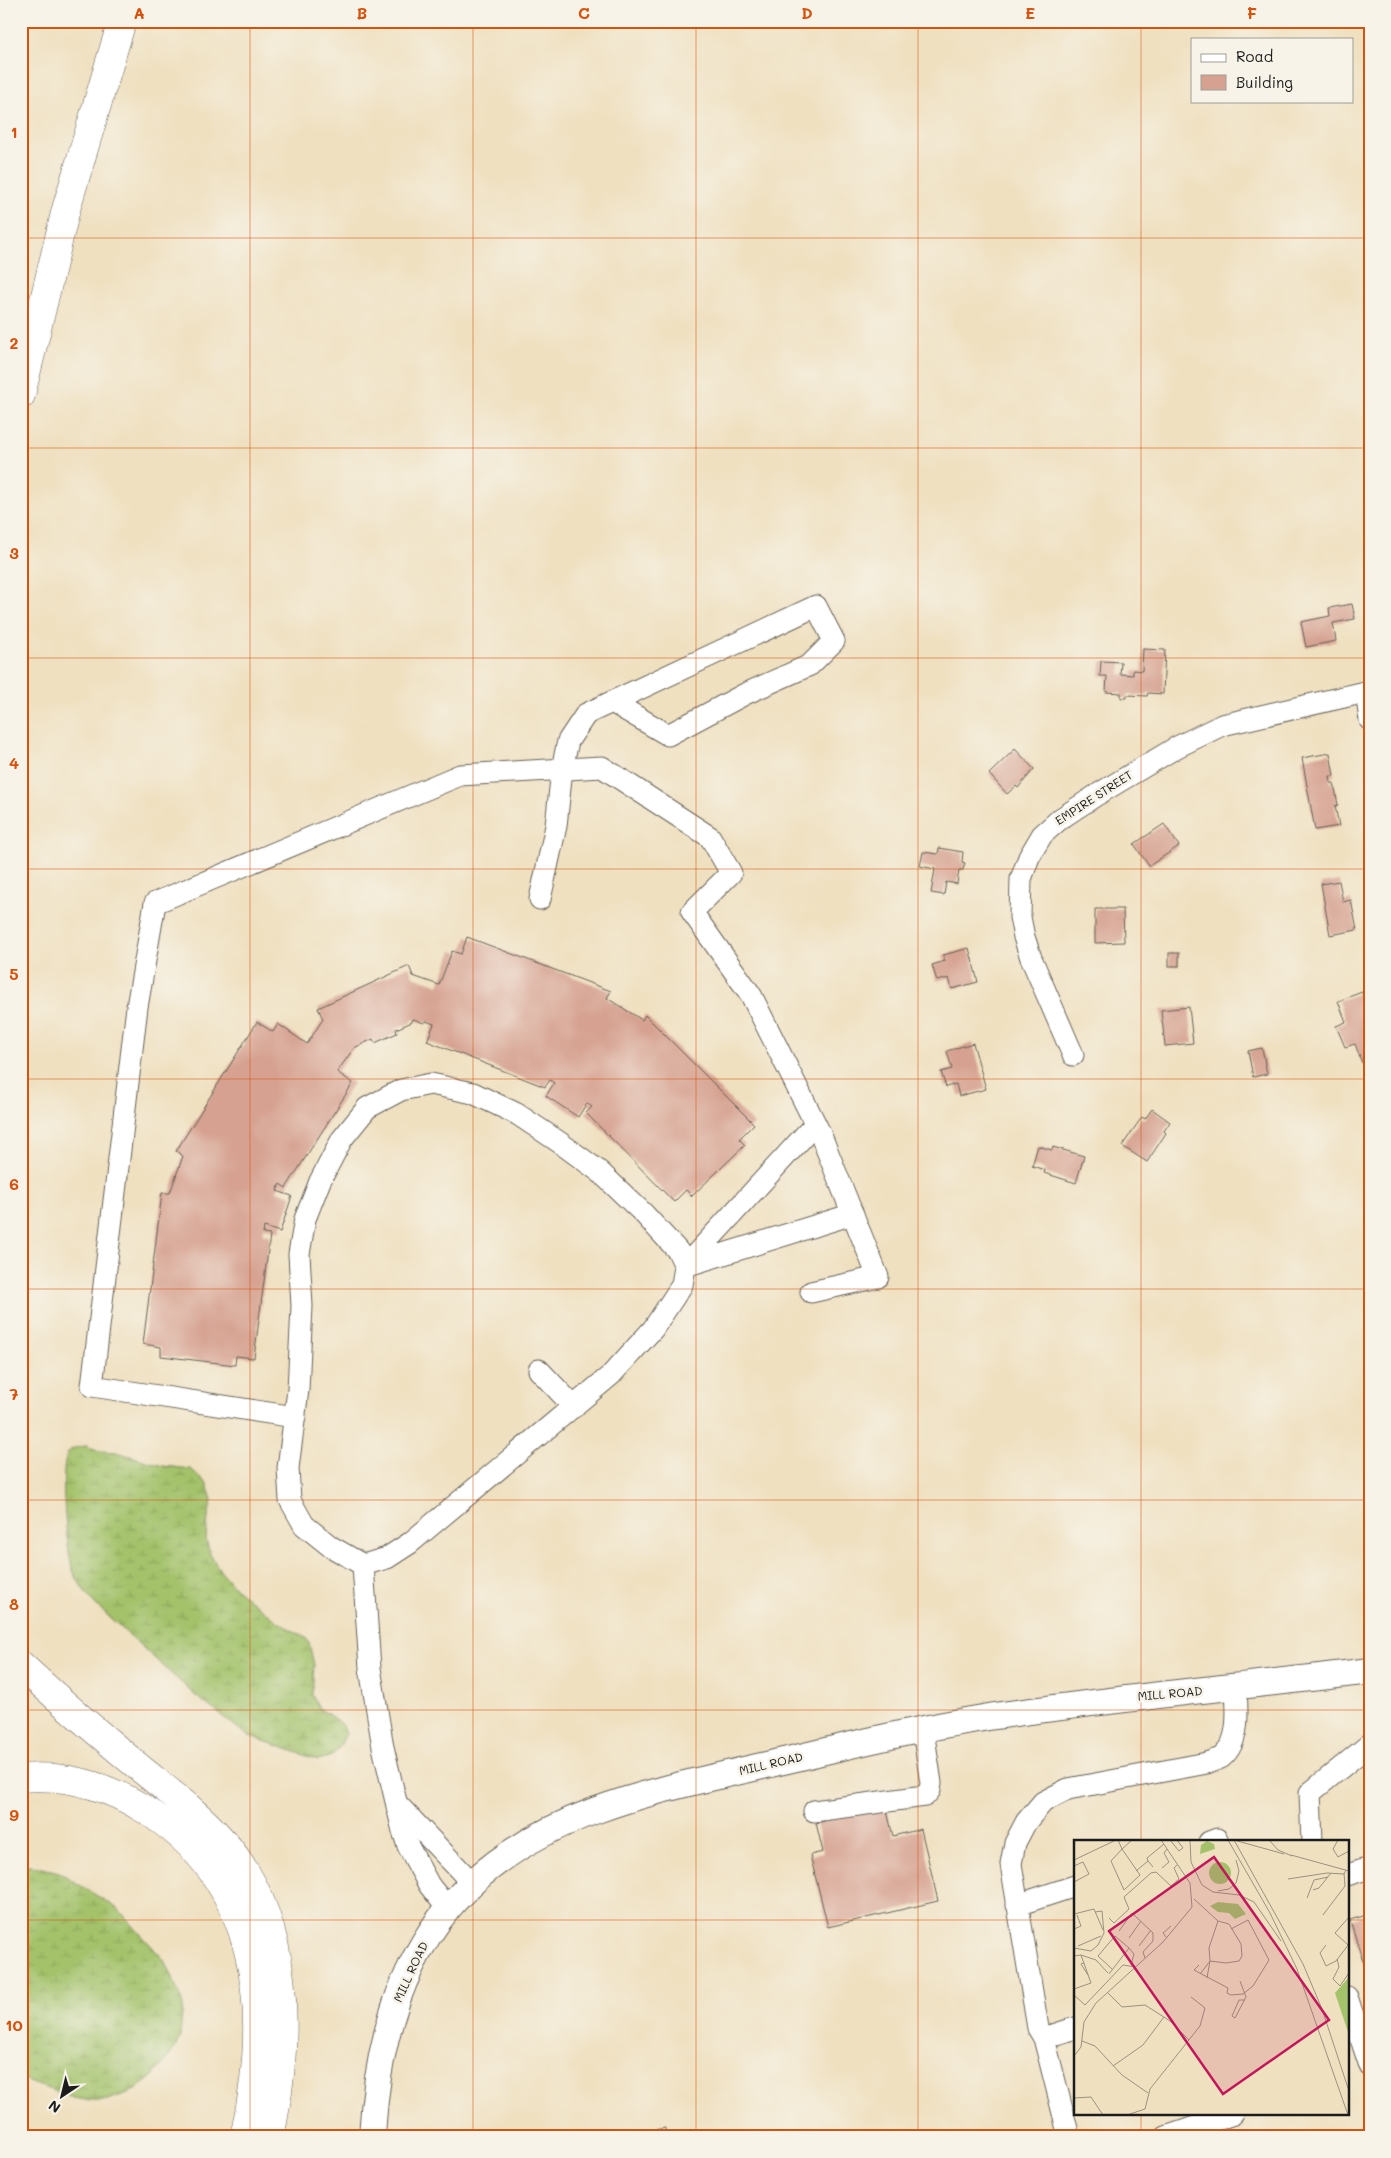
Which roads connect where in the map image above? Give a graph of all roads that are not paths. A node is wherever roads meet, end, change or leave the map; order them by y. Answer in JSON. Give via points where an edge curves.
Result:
{"nodes":[{"id":1,"x":122,"y":21,"type":"edge"},
{"id":2,"x":21,"y":395,"type":"edge"},
{"id":3,"x":1368,"y":692,"type":"edge"},
{"id":4,"x":612,"y":702,"type":"junction"},
{"id":5,"x":1370,"y":720,"type":"edge"},
{"id":6,"x":562,"y":769,"type":"junction"},
{"id":7,"x":540,"y":899,"type":"dead end"},
{"id":8,"x":1073,"y":1055,"type":"dead end"},
{"id":9,"x":815,"y":1124,"type":"junction"},
{"id":10,"x":853,"y":1214,"type":"junction"},
{"id":11,"x":685,"y":1266,"type":"junction"},
{"id":12,"x":811,"y":1292,"type":"dead end"},
{"id":13,"x":539,"y":1370,"type":"dead end"},
{"id":14,"x":574,"y":1407,"type":"junction"},
{"id":15,"x":295,"y":1417,"type":"junction"},
{"id":16,"x":363,"y":1565,"type":"junction"},
{"id":17,"x":21,"y":1665,"type":"edge"},
{"id":18,"x":1370,"y":1671,"type":"edge"},
{"id":19,"x":1236,"y":1688,"type":"junction"},
{"id":20,"x":924,"y":1730,"type":"junction"},
{"id":21,"x":1370,"y":1744,"type":"edge"},
{"id":22,"x":21,"y":1778,"type":"edge"},
{"id":23,"x":397,"y":1805,"type":"junction"},
{"id":24,"x":814,"y":1811,"type":"dead end"},
{"id":25,"x":1312,"y":1840,"type":"edge"},
{"id":26,"x":1370,"y":1868,"type":"edge"},
{"id":27,"x":1348,"y":1875,"type":"edge"},
{"id":28,"x":472,"y":1883,"type":"junction"},
{"id":29,"x":1074,"y":1886,"type":"edge"},
{"id":30,"x":1017,"y":1905,"type":"junction"},
{"id":31,"x":448,"y":1909,"type":"junction"},
{"id":32,"x":1348,"y":2000,"type":"edge"},
{"id":33,"x":1074,"y":2028,"type":"edge"},
{"id":34,"x":1044,"y":2038,"type":"junction"},
{"id":35,"x":1370,"y":2066,"type":"edge"},
{"id":36,"x":1227,"y":2116,"type":"edge"},
{"id":37,"x":244,"y":2137,"type":"edge"},
{"id":38,"x":270,"y":2137,"type":"edge"},
{"id":39,"x":372,"y":2137,"type":"edge"},
{"id":40,"x":1069,"y":2137,"type":"edge"},
{"id":41,"x":1166,"y":2137,"type":"edge"}],
"edges":[{"from":1,"to":2,"type":"highway","via":[[66,209]]},
{"from":3,"to":5,"type":"street"},
{"from":3,"to":8,"type":"street","name":"EMPIRE STREET","via":[[1222,725],[1177,747],[1095,796],[1042,835],[1021,879],[1020,917],[1032,958]]},
{"from":4,"to":4,"type":"street","via":[[816,606],[834,640],[810,665],[745,694],[668,735]]},
{"from":4,"to":6,"type":"street","via":[[586,714],[568,741]]},
{"from":6,"to":7,"type":"street","via":[[556,826]]},
{"from":6,"to":9,"type":"street","via":[[602,767],[710,837],[731,873],[692,912],[752,994]]},
{"from":6,"to":15,"type":"street","via":[[460,776],[155,904],[137,1007],[92,1386]]},
{"from":9,"to":10,"type":"street"},
{"from":9,"to":11,"type":"street"},
{"from":10,"to":11,"type":"street"},
{"from":10,"to":12,"type":"street","via":[[878,1277]]},
{"from":11,"to":14,"type":"street","via":[[682,1285],[653,1329],[611,1375]]},
{"from":11,"to":15,"type":"street","via":[[678,1251],[600,1172],[517,1114],[473,1093],[431,1084],[401,1090],[367,1108],[342,1139],[320,1181],[306,1219],[299,1254],[302,1306]]},
{"from":13,"to":14,"type":"street"},
{"from":14,"to":16,"type":"street","via":[[410,1543],[386,1558]]},
{"from":15,"to":16,"type":"street","via":[[288,1468],[290,1500],[304,1525],[330,1546]]},
{"from":16,"to":23,"type":"street","via":[[370,1668],[382,1747]]},
{"from":17,"to":38,"type":"highway","via":[[195,1813],[221,1839],[260,1900],[281,1979],[282,2049]]},
{"from":18,"to":19,"type":"main road","name":"MILL ROAD"},
{"from":19,"to":20,"type":"main road","name":"MILL ROAD","via":[[1121,1699]]},
{"from":19,"to":30,"type":"street","via":[[1238,1722],[1231,1743],[1222,1756],[1207,1763],[1068,1789],[1043,1802],[1026,1822],[1016,1843],[1011,1864]]},
{"from":20,"to":24,"type":"street","via":[[931,1783],[925,1796]]},
{"from":20,"to":28,"type":"main road","name":"MILL ROAD","via":[[690,1783],[593,1810],[530,1840]]},
{"from":21,"to":25,"type":"street","via":[[1310,1793]]},
{"from":22,"to":37,"type":"highway","via":[[71,1780],[113,1792],[137,1805],[188,1842],[227,1892],[246,1939],[254,1973],[257,2009],[255,2062]]},
{"from":23,"to":28,"type":"street"},
{"from":23,"to":31,"type":"street","via":[[408,1846],[429,1885]]},
{"from":26,"to":27,"type":"street"},
{"from":28,"to":31,"type":"main road","name":"MILL ROAD"},
{"from":29,"to":30,"type":"street"},
{"from":30,"to":34,"type":"street","via":[[1038,2028]]},
{"from":31,"to":39,"type":"main road","name":"MILL ROAD","via":[[416,1955],[396,2001],[378,2070]]},
{"from":32,"to":35,"type":"street"},
{"from":33,"to":34,"type":"street"},
{"from":34,"to":40,"type":"street"},
{"from":36,"to":41,"type":"street"}]}
